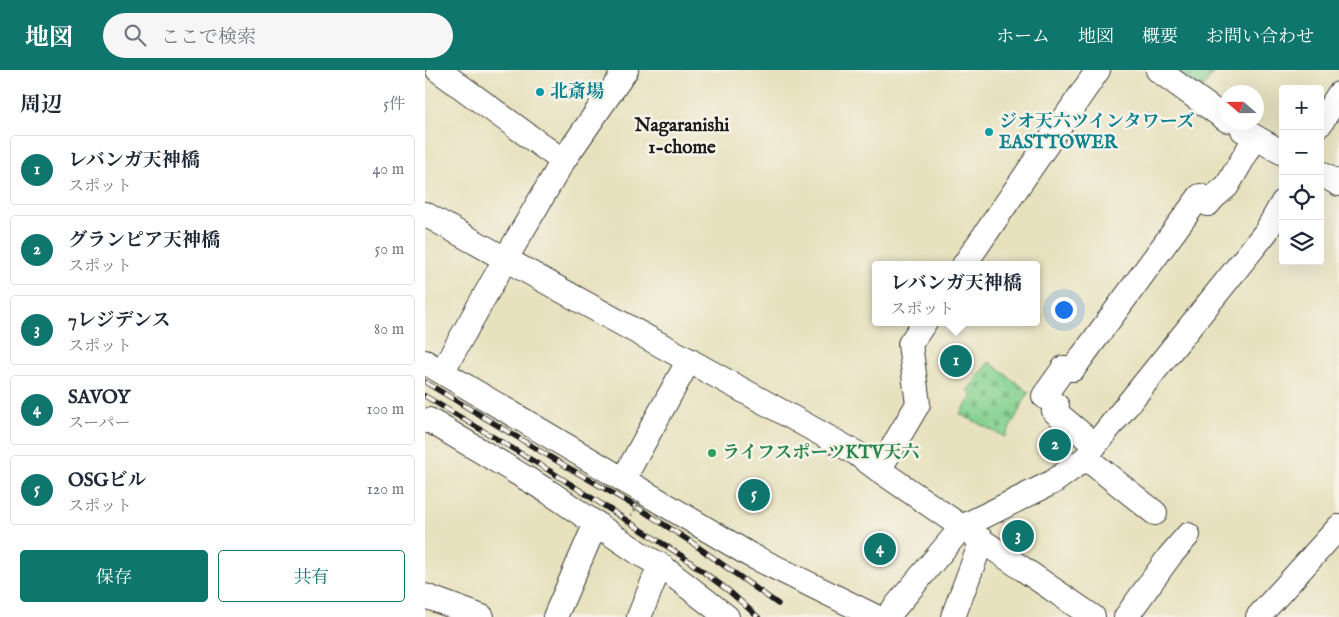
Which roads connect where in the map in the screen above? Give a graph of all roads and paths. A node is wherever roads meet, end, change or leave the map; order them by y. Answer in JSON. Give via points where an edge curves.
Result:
{"nodes":[{"id":1,"x":438,"y":70,"type":"edge"},
{"id":2,"x":626,"y":70,"type":"edge"},
{"id":3,"x":1098,"y":70,"type":"edge"},
{"id":4,"x":1158,"y":70,"type":"edge"},
{"id":5,"x":1339,"y":94,"type":"edge"},
{"id":6,"x":1219,"y":114,"type":"edge"},
{"id":7,"x":1324,"y":118,"type":"edge"},
{"id":8,"x":1243,"y":130,"type":"edge"},
{"id":9,"x":1255,"y":138,"type":"junction"},
{"id":10,"x":1279,"y":151,"type":"edge"},
{"id":11,"x":563,"y":161,"type":"junction"},
{"id":12,"x":1323,"y":175,"type":"edge"},
{"id":13,"x":1339,"y":184,"type":"edge"},
{"id":14,"x":1279,"y":209,"type":"edge"},
{"id":15,"x":425,"y":214,"type":"edge"},
{"id":16,"x":505,"y":260,"type":"junction"},
{"id":17,"x":967,"y":261,"type":"edge"},
{"id":18,"x":922,"y":326,"type":"edge"},
{"id":19,"x":689,"y":360,"type":"junction"},
{"id":20,"x":434,"y":367,"type":"edge"},
{"id":21,"x":425,"y":421,"type":"edge"},
{"id":22,"x":1090,"y":451,"type":"junction"},
{"id":23,"x":879,"y":470,"type":"junction"},
{"id":24,"x":623,"y":480,"type":"junction"},
{"id":25,"x":640,"y":501,"type":"dead end"},
{"id":26,"x":1155,"y":513,"type":"dead end"},
{"id":27,"x":596,"y":523,"type":"junction"},
{"id":28,"x":962,"y":527,"type":"junction"},
{"id":29,"x":1339,"y":527,"type":"edge"},
{"id":30,"x":623,"y":528,"type":"dead end"},
{"id":31,"x":1188,"y":535,"type":"dead end"},
{"id":32,"x":982,"y":540,"type":"junction"},
{"id":33,"x":660,"y":565,"type":"junction"},
{"id":34,"x":425,"y":596,"type":"edge"},
{"id":35,"x":483,"y":617,"type":"edge"},
{"id":36,"x":555,"y":617,"type":"edge"},
{"id":37,"x":639,"y":617,"type":"edge"},
{"id":38,"x":727,"y":617,"type":"edge"},
{"id":39,"x":876,"y":617,"type":"edge"},
{"id":40,"x":887,"y":617,"type":"edge"},
{"id":41,"x":953,"y":617,"type":"edge"},
{"id":42,"x":1093,"y":617,"type":"edge"},
{"id":43,"x":1126,"y":617,"type":"edge"},
{"id":44,"x":1258,"y":617,"type":"edge"}],
"edges":[{"from":1,"to":11,"type":"street"},
{"from":2,"to":11,"type":"street"},
{"from":3,"to":17,"type":"street"},
{"from":4,"to":6,"type":"street"},
{"from":5,"to":7,"type":"street"},
{"from":8,"to":9,"type":"street"},
{"from":9,"to":10,"type":"street"},
{"from":9,"to":22,"type":"street","via":[[1227,186],[1208,204],[1200,196],[1073,369],[1064,368],[1044,396],[1057,406],[1054,411]]},
{"from":11,"to":16,"type":"street"},
{"from":12,"to":13,"type":"street"},
{"from":14,"to":22,"type":"street","via":[[1266,232]]},
{"from":15,"to":16,"type":"street"},
{"from":16,"to":19,"type":"street"},
{"from":16,"to":20,"type":"street"},
{"from":18,"to":23,"type":"street","via":[[910,344],[917,404]]},
{"from":19,"to":23,"type":"street","via":[[856,452]]},
{"from":19,"to":24,"type":"street"},
{"from":20,"to":24,"type":"street"},
{"from":21,"to":27,"type":"street","via":[[429,420]]},
{"from":22,"to":26,"type":"street"},
{"from":22,"to":28,"type":"street","via":[[1053,482]]},
{"from":23,"to":28,"type":"street"},
{"from":24,"to":39,"type":"street","via":[[750,554]]},
{"from":25,"to":30,"type":"path","bridge":true},
{"from":27,"to":33,"type":"street"},
{"from":27,"to":36,"type":"street"},
{"from":28,"to":32,"type":"street"},
{"from":28,"to":40,"type":"street"},
{"from":29,"to":44,"type":"street"},
{"from":31,"to":43,"type":"street"},
{"from":32,"to":41,"type":"street"},
{"from":32,"to":42,"type":"street"},
{"from":33,"to":37,"type":"street"},
{"from":33,"to":38,"type":"street"},
{"from":34,"to":35,"type":"street"}]}
